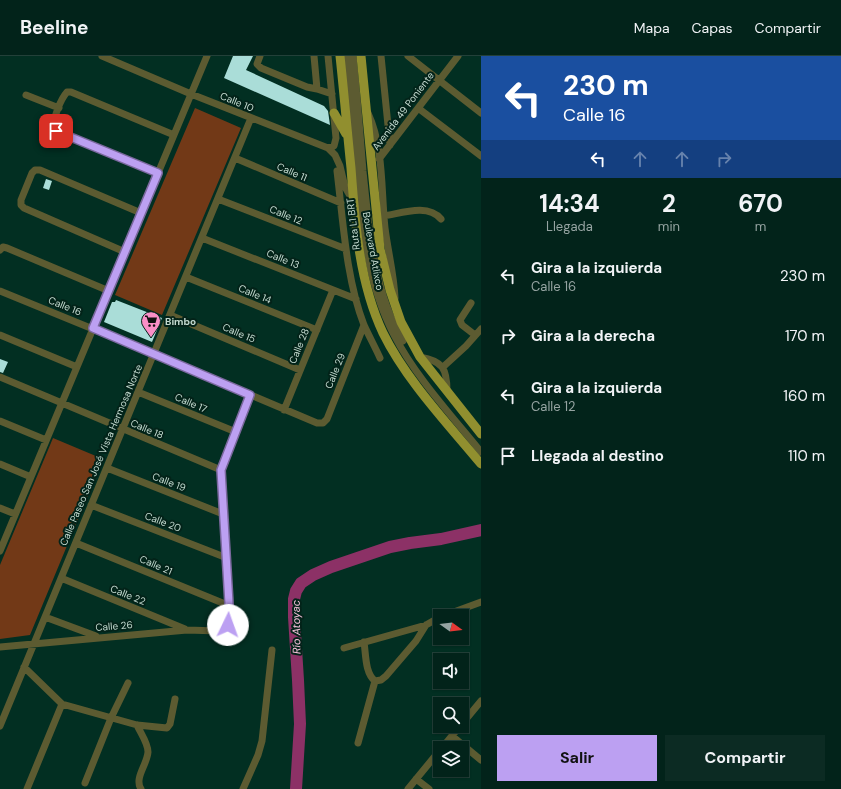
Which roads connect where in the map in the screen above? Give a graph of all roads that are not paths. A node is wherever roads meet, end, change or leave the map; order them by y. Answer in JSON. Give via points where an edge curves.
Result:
{"nodes":[{"id":1,"x":102,"y":56,"type":"edge"},
{"id":2,"x":205,"y":56,"type":"edge"},
{"id":3,"x":260,"y":56,"type":"edge"},
{"id":4,"x":314,"y":56,"type":"edge"},
{"id":5,"x":328,"y":56,"type":"edge"},
{"id":6,"x":340,"y":56,"type":"edge"},
{"id":7,"x":346,"y":56,"type":"edge"},
{"id":8,"x":353,"y":56,"type":"edge"},
{"id":9,"x":362,"y":56,"type":"edge"},
{"id":10,"x":381,"y":56,"type":"edge"},
{"id":11,"x":408,"y":56,"type":"edge"},
{"id":12,"x":458,"y":56,"type":"edge"},
{"id":13,"x":439,"y":80,"type":"junction"},
{"id":14,"x":317,"y":89,"type":"junction"},
{"id":15,"x":191,"y":94,"type":"junction"},
{"id":16,"x":332,"y":94,"type":"junction"},
{"id":17,"x":26,"y":95,"type":"dead end"},
{"id":18,"x":59,"y":108,"type":"junction"},
{"id":19,"x":418,"y":108,"type":"junction"},
{"id":20,"x":367,"y":110,"type":"junction"},
{"id":21,"x":334,"y":113,"type":"junction"},
{"id":22,"x":481,"y":113,"type":"edge"},
{"id":23,"x":251,"y":118,"type":"junction"},
{"id":24,"x":174,"y":135,"type":"junction"},
{"id":25,"x":348,"y":139,"type":"junction"},
{"id":26,"x":390,"y":145,"type":"junction"},
{"id":27,"x":328,"y":148,"type":"junction"},
{"id":28,"x":481,"y":156,"type":"edge"},
{"id":29,"x":235,"y":158,"type":"junction"},
{"id":30,"x":379,"y":159,"type":"junction"},
{"id":31,"x":158,"y":173,"type":"junction"},
{"id":32,"x":218,"y":199,"type":"junction"},
{"id":33,"x":353,"y":201,"type":"junction"},
{"id":34,"x":341,"y":203,"type":"junction"},
{"id":35,"x":141,"y":213,"type":"junction"},
{"id":36,"x":384,"y":216,"type":"junction"},
{"id":37,"x":441,"y":219,"type":"dead end"},
{"id":38,"x":202,"y":238,"type":"junction"},
{"id":39,"x":1,"y":249,"type":"edge"},
{"id":40,"x":346,"y":249,"type":"junction"},
{"id":41,"x":125,"y":252,"type":"junction"},
{"id":42,"x":186,"y":277,"type":"junction"},
{"id":43,"x":333,"y":290,"type":"junction"},
{"id":44,"x":0,"y":291,"type":"edge"},
{"id":45,"x":109,"y":291,"type":"junction"},
{"id":46,"x":356,"y":299,"type":"junction"},
{"id":47,"x":471,"y":303,"type":"dead end"},
{"id":48,"x":395,"y":306,"type":"junction"},
{"id":49,"x":170,"y":315,"type":"junction"},
{"id":50,"x":364,"y":325,"type":"junction"},
{"id":51,"x":93,"y":328,"type":"junction"},
{"id":52,"x":481,"y":329,"type":"edge"},
{"id":53,"x":317,"y":330,"type":"junction"},
{"id":54,"x":0,"y":335,"type":"edge"},
{"id":55,"x":475,"y":335,"type":"junction"},
{"id":56,"x":154,"y":354,"type":"junction"},
{"id":57,"x":420,"y":357,"type":"junction"},
{"id":58,"x":380,"y":358,"type":"dead end"},
{"id":59,"x":77,"y":367,"type":"junction"},
{"id":60,"x":443,"y":367,"type":"junction"},
{"id":61,"x":300,"y":370,"type":"junction"},
{"id":62,"x":0,"y":377,"type":"edge"},
{"id":63,"x":138,"y":392,"type":"junction"},
{"id":64,"x":447,"y":392,"type":"junction"},
{"id":65,"x":250,"y":395,"type":"junction"},
{"id":66,"x":62,"y":404,"type":"junction"},
{"id":67,"x":284,"y":410,"type":"junction"},
{"id":68,"x":0,"y":421,"type":"edge"},
{"id":69,"x":322,"y":423,"type":"joint"},
{"id":70,"x":123,"y":429,"type":"junction"},
{"id":71,"x":236,"y":432,"type":"junction"},
{"id":72,"x":481,"y":434,"type":"edge"},
{"id":73,"x":46,"y":440,"type":"junction"},
{"id":74,"x":481,"y":445,"type":"edge"},
{"id":75,"x":481,"y":452,"type":"edge"},
{"id":76,"x":0,"y":464,"type":"edge"},
{"id":77,"x":481,"y":464,"type":"edge"},
{"id":78,"x":106,"y":468,"type":"junction"},
{"id":79,"x":221,"y":470,"type":"junction"},
{"id":80,"x":31,"y":477,"type":"junction"},
{"id":81,"x":91,"y":506,"type":"junction"},
{"id":82,"x":0,"y":508,"type":"edge"},
{"id":83,"x":15,"y":514,"type":"junction"},
{"id":84,"x":224,"y":514,"type":"junction"},
{"id":85,"x":76,"y":543,"type":"junction"},
{"id":86,"x":0,"y":551,"type":"edge"},
{"id":87,"x":227,"y":558,"type":"junction"},
{"id":88,"x":61,"y":578,"type":"junction"},
{"id":89,"x":481,"y":602,"type":"edge"},
{"id":90,"x":230,"y":606,"type":"junction"},
{"id":91,"x":481,"y":606,"type":"edge"},
{"id":92,"x":462,"y":609,"type":"edge"},
{"id":93,"x":469,"y":611,"type":"edge"},
{"id":94,"x":45,"y":617,"type":"junction"},
{"id":95,"x":433,"y":622,"type":"edge"},
{"id":96,"x":426,"y":625,"type":"junction"},
{"id":97,"x":187,"y":630,"type":"junction"},
{"id":98,"x":98,"y":637,"type":"junction"},
{"id":99,"x":364,"y":642,"type":"junction"},
{"id":100,"x":34,"y":644,"type":"junction"},
{"id":101,"x":0,"y":647,"type":"edge"},
{"id":102,"x":344,"y":648,"type":"dead end"},
{"id":103,"x":272,"y":650,"type":"dead end"},
{"id":104,"x":24,"y":667,"type":"junction"},
{"id":105,"x":374,"y":681,"type":"junction"},
{"id":106,"x":128,"y":683,"type":"dead end"},
{"id":107,"x":175,"y":699,"type":"dead end"},
{"id":108,"x":481,"y":702,"type":"edge"},
{"id":109,"x":62,"y":704,"type":"junction"},
{"id":110,"x":469,"y":716,"type":"edge"},
{"id":111,"x":110,"y":718,"type":"junction"},
{"id":112,"x":137,"y":725,"type":"junction"},
{"id":113,"x":0,"y":726,"type":"edge"},
{"id":114,"x":454,"y":733,"type":"edge"},
{"id":115,"x":452,"y":736,"type":"junction"},
{"id":116,"x":448,"y":741,"type":"edge"},
{"id":117,"x":358,"y":743,"type":"dead end"},
{"id":118,"x":433,"y":759,"type":"edge"},
{"id":119,"x":481,"y":760,"type":"edge"},
{"id":120,"x":416,"y":779,"type":"junction"},
{"id":121,"x":85,"y":783,"type":"dead end"},
{"id":122,"x":26,"y":789,"type":"edge"},
{"id":123,"x":141,"y":789,"type":"edge"},
{"id":124,"x":243,"y":789,"type":"edge"},
{"id":125,"x":408,"y":789,"type":"edge"},
{"id":126,"x":429,"y":789,"type":"edge"}],
"edges":[{"from":1,"to":15,"type":"street","name":"Calle 10"},
{"from":2,"to":15,"type":"street"},
{"from":3,"to":14,"type":"street","via":[[257,64],[260,68]]},
{"from":4,"to":14,"type":"street"},
{"from":5,"to":16,"type":"street"},
{"from":6,"to":25,"type":"main road","name":"Boulevard Atlixco"},
{"from":7,"to":75,"type":"street","name":"Ruta L1 BRT","via":[[367,256],[377,294],[394,336],[409,360]]},
{"from":8,"to":74,"type":"street","name":"Ruta L1 BRT","via":[[366,201],[377,276],[385,302],[410,354]]},
{"from":9,"to":20,"type":"main road","name":"Boulevard Atlixco"},
{"from":10,"to":26,"type":"street"},
{"from":11,"to":13,"type":"street"},
{"from":12,"to":13,"type":"street","name":"Avenida 49 Poniente"},
{"from":13,"to":19,"type":"street","name":"Avenida 49 Poniente"},
{"from":13,"to":22,"type":"street"},
{"from":14,"to":16,"type":"street"},
{"from":15,"to":23,"type":"street","name":"Calle 10"},
{"from":15,"to":24,"type":"street"},
{"from":16,"to":21,"type":"street"},
{"from":17,"to":18,"type":"street"},
{"from":18,"to":24,"type":"street","via":[[67,92],[72,92]]},
{"from":18,"to":31,"type":"street","via":[[53,128],[56,131]]},
{"from":19,"to":26,"type":"street","name":"Avenida 49 Poniente"},
{"from":19,"to":28,"type":"street"},
{"from":20,"to":30,"type":"street","via":[[377,136]]},
{"from":20,"to":48,"type":"main road","name":"Boulevard Atlixco","via":[[380,249]]},
{"from":21,"to":25,"type":"main road"},
{"from":21,"to":27,"type":"street","via":[[336,142]]},
{"from":23,"to":27,"type":"street","name":"Calle 10"},
{"from":23,"to":29,"type":"street","name":"Calle Paseo San José Vista Hermosa Norte"},
{"from":24,"to":31,"type":"street"},
{"from":25,"to":33,"type":"main road","name":"Boulevard Atlixco"},
{"from":26,"to":30,"type":"street","name":"Avenida 49 Poniente"},
{"from":27,"to":33,"type":"street","via":[[335,155],[345,188]]},
{"from":27,"to":34,"type":"street","via":[[336,168]]},
{"from":29,"to":32,"type":"street","name":"Calle Paseo San José Vista Hermosa Norte"},
{"from":29,"to":34,"type":"street","name":"Calle 11"},
{"from":30,"to":36,"type":"street"},
{"from":31,"to":35,"type":"street"},
{"from":32,"to":38,"type":"street","name":"Calle Paseo San José Vista Hermosa Norte"},
{"from":32,"to":40,"type":"street","name":"Calle 12"},
{"from":33,"to":77,"type":"main road","name":"Boulevard Atlixco","via":[[364,275],[383,333],[430,403]]},
{"from":34,"to":40,"type":"street"},
{"from":35,"to":41,"type":"street"},
{"from":35,"to":41,"type":"street","via":[[40,170],[32,173],[21,200],[24,208]]},
{"from":36,"to":37,"type":"street","via":[[426,210],[437,214]]},
{"from":36,"to":48,"type":"street","via":[[394,281]]},
{"from":38,"to":42,"type":"street","name":"Calle Paseo San José Vista Hermosa Norte"},
{"from":38,"to":43,"type":"street","name":"Calle 13"},
{"from":39,"to":45,"type":"street","via":[[7,248]]},
{"from":40,"to":46,"type":"street"},
{"from":41,"to":45,"type":"street"},
{"from":42,"to":49,"type":"street","name":"Calle Paseo San José Vista Hermosa Norte"},
{"from":42,"to":53,"type":"street","name":"Calle 14"},
{"from":43,"to":46,"type":"street","name":"Calle 13"},
{"from":43,"to":53,"type":"street","name":"Calle 28"},
{"from":44,"to":51,"type":"street","name":"Calle 16"},
{"from":45,"to":51,"type":"street"},
{"from":46,"to":50,"type":"street"},
{"from":47,"to":55,"type":"street","via":[[460,320],[462,325]]},
{"from":48,"to":57,"type":"main road","name":"Boulevard Atlixco"},
{"from":49,"to":56,"type":"street","name":"Calle Paseo San José Vista Hermosa Norte"},
{"from":49,"to":61,"type":"street","name":"Calle 15"},
{"from":50,"to":58,"type":"street"},
{"from":50,"to":69,"type":"street","name":"Calle 29","via":[[326,419]]},
{"from":51,"to":56,"type":"street","name":"Calle 16"},
{"from":51,"to":59,"type":"street"},
{"from":52,"to":55,"type":"street"},
{"from":53,"to":61,"type":"street","name":"Calle 28"},
{"from":54,"to":59,"type":"street"},
{"from":55,"to":60,"type":"street"},
{"from":56,"to":63,"type":"street","name":"Calle Paseo San José Vista Hermosa Norte"},
{"from":56,"to":65,"type":"street","name":"Calle 16"},
{"from":57,"to":60,"type":"street","via":[[436,361]]},
{"from":57,"to":64,"type":"main road","name":"Boulevard Atlixco"},
{"from":59,"to":66,"type":"street"},
{"from":60,"to":64,"type":"street","via":[[446,373]]},
{"from":61,"to":67,"type":"street","name":"Calle 28"},
{"from":62,"to":66,"type":"street","name":"Calle 18"},
{"from":63,"to":70,"type":"street","name":"Calle Paseo San José Vista Hermosa Norte"},
{"from":63,"to":71,"type":"street","name":"Calle 17"},
{"from":64,"to":72,"type":"main road","name":"Boulevard Atlixco"},
{"from":65,"to":67,"type":"street","name":"Calle 16"},
{"from":65,"to":71,"type":"street"},
{"from":66,"to":70,"type":"street","name":"Calle 18"},
{"from":66,"to":73,"type":"street"},
{"from":67,"to":69,"type":"street","name":"Calle 16"},
{"from":68,"to":73,"type":"street"},
{"from":70,"to":78,"type":"street","name":"Calle Paseo San José Vista Hermosa Norte"},
{"from":70,"to":79,"type":"street","name":"Calle 18"},
{"from":71,"to":79,"type":"street"},
{"from":73,"to":80,"type":"street"},
{"from":76,"to":80,"type":"street"},
{"from":78,"to":81,"type":"street","name":"Calle Paseo San José Vista Hermosa Norte"},
{"from":78,"to":84,"type":"street","name":"Calle 19"},
{"from":79,"to":84,"type":"street"},
{"from":80,"to":83,"type":"street"},
{"from":81,"to":85,"type":"street","name":"Calle Paseo San José Vista Hermosa Norte"},
{"from":81,"to":87,"type":"street","name":"Calle 20"},
{"from":82,"to":83,"type":"street"},
{"from":83,"to":86,"type":"street"},
{"from":84,"to":87,"type":"street"},
{"from":85,"to":88,"type":"street","name":"Calle Paseo San José Vista Hermosa Norte"},
{"from":85,"to":90,"type":"street","name":"Calle 21"},
{"from":87,"to":90,"type":"street"},
{"from":88,"to":94,"type":"street","name":"Calle Paseo San José Vista Hermosa Norte"},
{"from":88,"to":97,"type":"street","name":"Calle 22"},
{"from":89,"to":92,"type":"street"},
{"from":90,"to":97,"type":"street","name":"Calle 26","via":[[230,620],[224,629]]},
{"from":91,"to":93,"type":"street"},
{"from":94,"to":98,"type":"street"},
{"from":94,"to":100,"type":"street","name":"Calle Paseo San José Vista Hermosa Norte"},
{"from":95,"to":96,"type":"street"},
{"from":96,"to":99,"type":"street"},
{"from":96,"to":105,"type":"street","via":[[416,641],[386,676]]},
{"from":97,"to":98,"type":"street","name":"Calle 26"},
{"from":98,"to":100,"type":"street","name":"Calle 26"},
{"from":99,"to":102,"type":"street"},
{"from":99,"to":105,"type":"street","via":[[368,670]]},
{"from":100,"to":101,"type":"street","name":"Calle 26"},
{"from":100,"to":104,"type":"street","name":"Calle Paseo San José Vista Hermosa Norte"},
{"from":103,"to":124,"type":"street","via":[[262,741]]},
{"from":104,"to":109,"type":"street"},
{"from":104,"to":113,"type":"street","name":"Calle Paseo San José Vista Hermosa Norte"},
{"from":105,"to":117,"type":"street"},
{"from":106,"to":111,"type":"street"},
{"from":107,"to":112,"type":"street","via":[[169,727]]},
{"from":108,"to":110,"type":"street"},
{"from":109,"to":111,"type":"street"},
{"from":109,"to":122,"type":"street"},
{"from":111,"to":112,"type":"street"},
{"from":111,"to":121,"type":"street"},
{"from":112,"to":123,"type":"street","via":[[147,748],[147,757],[139,779]]},
{"from":114,"to":115,"type":"street"},
{"from":115,"to":116,"type":"street"},
{"from":115,"to":119,"type":"street"},
{"from":118,"to":120,"type":"street"},
{"from":120,"to":125,"type":"street"},
{"from":120,"to":126,"type":"street"}]}
